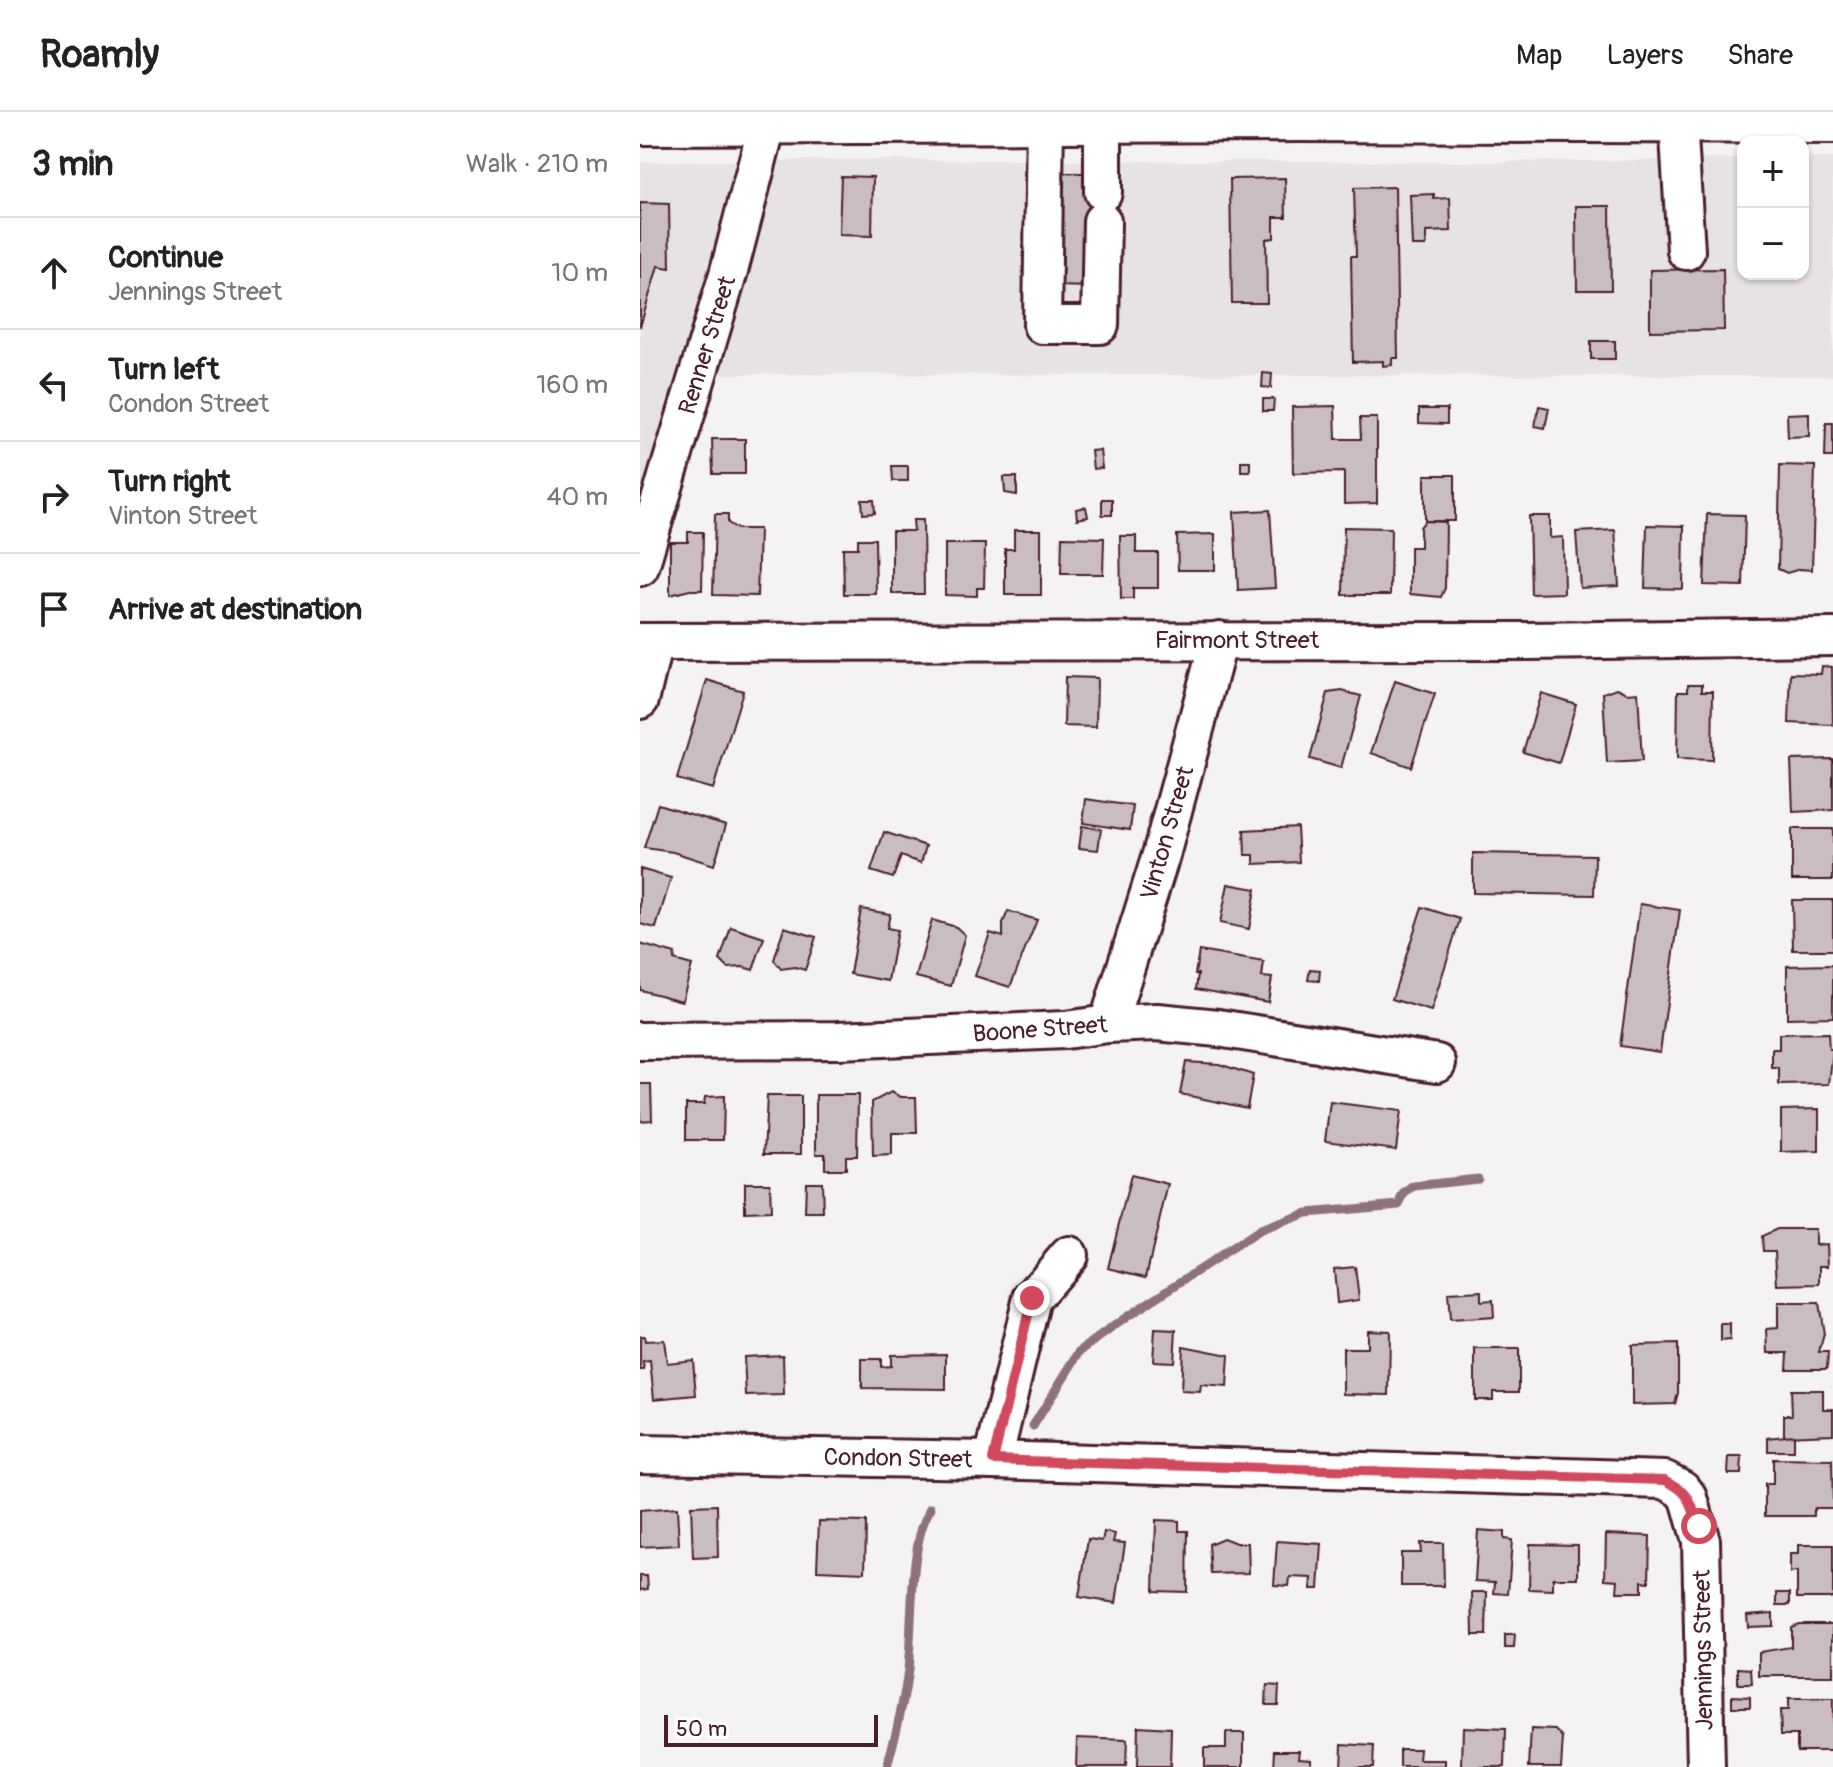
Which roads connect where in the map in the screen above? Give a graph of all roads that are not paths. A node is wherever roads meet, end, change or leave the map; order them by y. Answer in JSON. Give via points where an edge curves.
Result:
{"nodes":[{"id":1,"x":1301,"y":115,"type":"edge"},
{"id":2,"x":847,"y":116,"type":"edge"},
{"id":3,"x":667,"y":118,"type":"edge"},
{"id":4,"x":1045,"y":120,"type":"junction"},
{"id":5,"x":1103,"y":120,"type":"junction"},
{"id":6,"x":1678,"y":120,"type":"junction"},
{"id":7,"x":768,"y":121,"type":"junction"},
{"id":8,"x":1833,"y":121,"type":"edge"},
{"id":9,"x":1686,"y":251,"type":"dead end"},
{"id":10,"x":640,"y":567,"type":"edge"},
{"id":11,"x":1833,"y":637,"type":"edge"},
{"id":12,"x":1219,"y":640,"type":"junction"},
{"id":13,"x":647,"y":642,"type":"edge"},
{"id":14,"x":640,"y":700,"type":"edge"},
{"id":15,"x":1108,"y":1024,"type":"junction"},
{"id":16,"x":640,"y":1041,"type":"edge"},
{"id":17,"x":1437,"y":1063,"type":"dead end"},
{"id":18,"x":1069,"y":1255,"type":"dead end"},
{"id":19,"x":640,"y":1454,"type":"edge"},
{"id":20,"x":993,"y":1460,"type":"junction"},
{"id":21,"x":1682,"y":1489,"type":"joint"},
{"id":22,"x":1706,"y":1767,"type":"edge"}],
"edges":[{"from":1,"to":5,"type":"main road"},
{"from":1,"to":6,"type":"main road"},
{"from":2,"to":4,"type":"main road"},
{"from":2,"to":7,"type":"main road"},
{"from":3,"to":7,"type":"main road"},
{"from":4,"to":5,"type":"main road"},
{"from":4,"to":5,"type":"street","via":[[1042,325],[1100,325]]},
{"from":6,"to":8,"type":"main road"},
{"from":6,"to":9,"type":"street"},
{"from":7,"to":10,"type":"street","name":"Renner Street"},
{"from":11,"to":12,"type":"street","name":"Fairmont Street"},
{"from":12,"to":13,"type":"street","name":"Fairmont Street"},
{"from":12,"to":15,"type":"street","name":"Vinton Street"},
{"from":13,"to":14,"type":"street"},
{"from":15,"to":16,"type":"street","name":"Boone Street","via":[[838,1040]]},
{"from":15,"to":17,"type":"street","name":"Boone Street","via":[[1218,1028]]},
{"from":18,"to":20,"type":"street","via":[[1032,1298]]},
{"from":19,"to":20,"type":"street","name":"Condon Street"},
{"from":20,"to":21,"type":"street","name":"Condon Street","via":[[1620,1478],[1665,1480]]},
{"from":21,"to":22,"type":"street","name":"Jennings Street","via":[[1701,1541]]}]}
